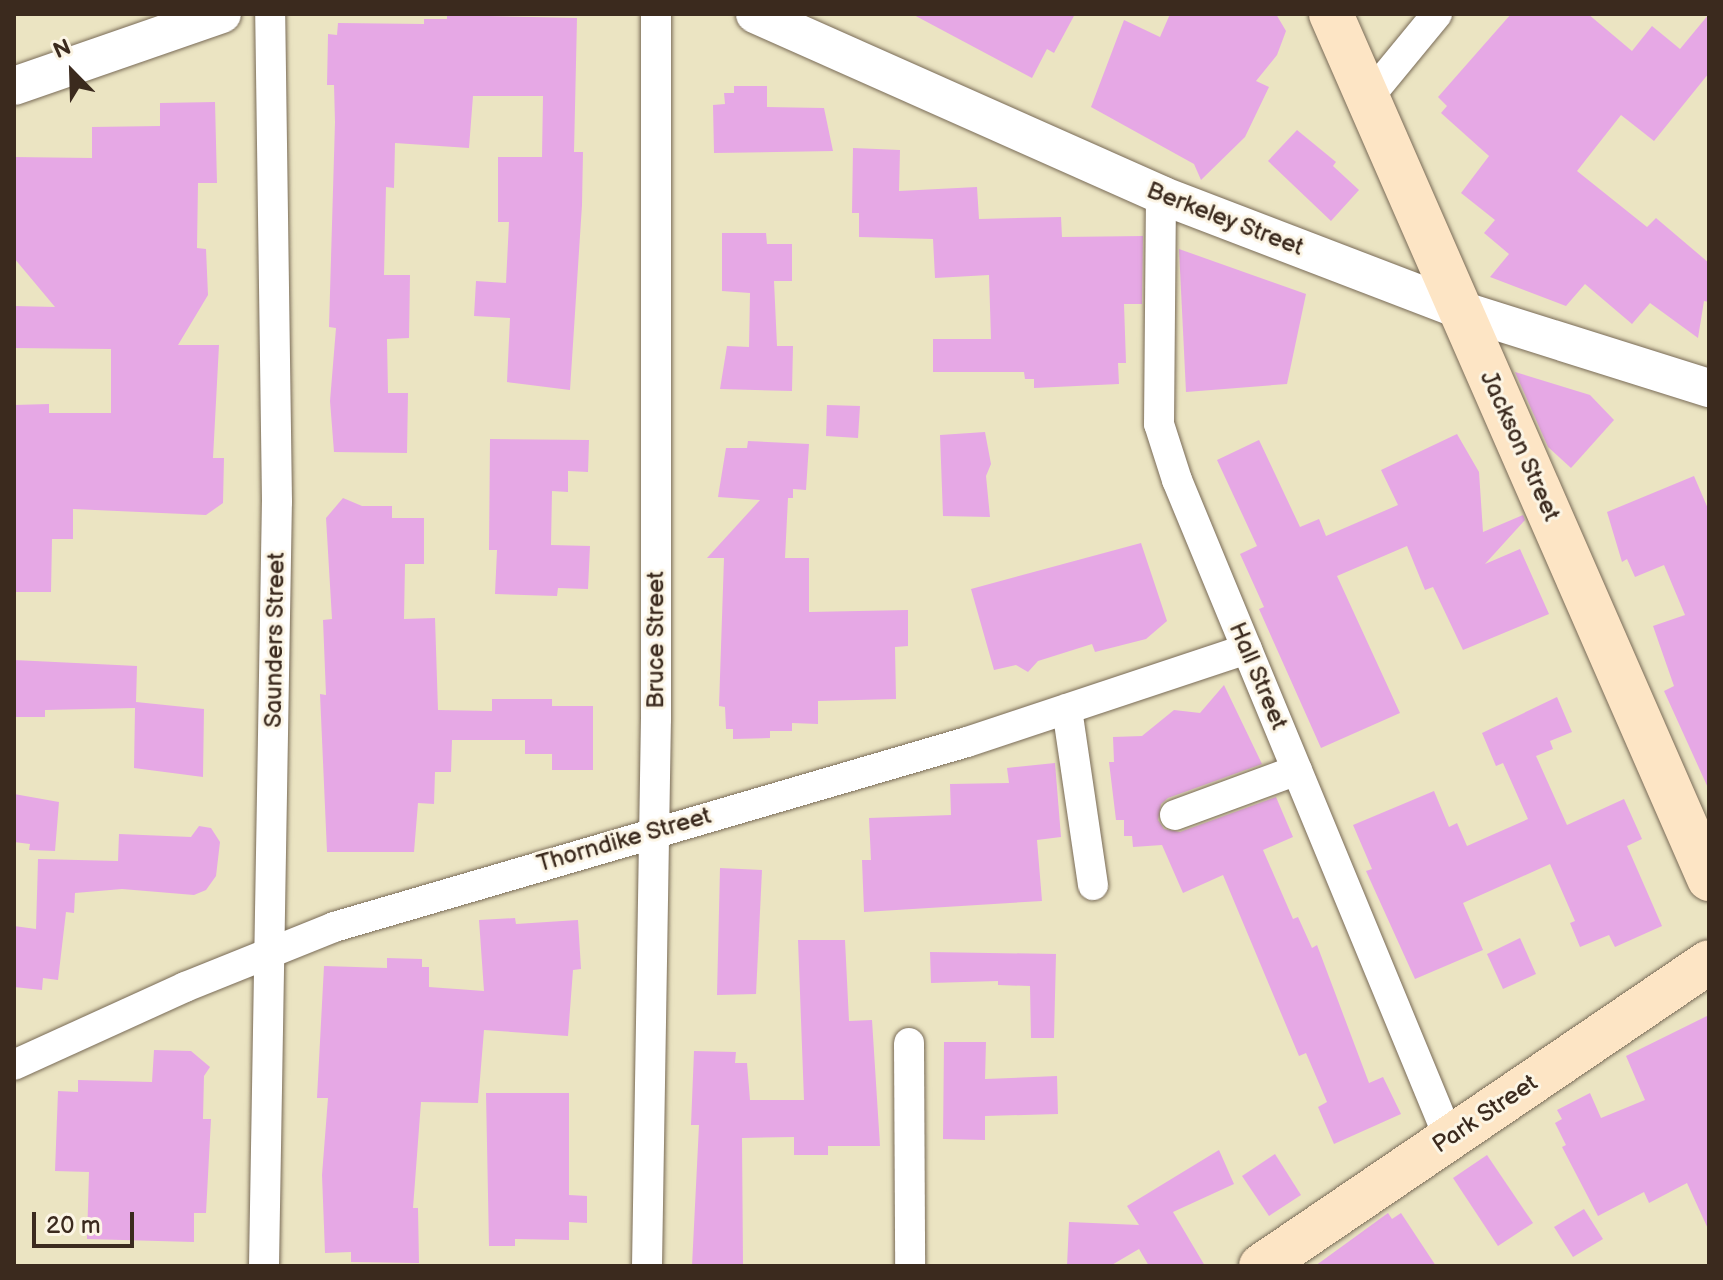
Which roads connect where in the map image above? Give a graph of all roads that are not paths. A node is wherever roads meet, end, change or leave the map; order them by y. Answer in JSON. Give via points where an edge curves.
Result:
{"nodes":[{"id":1,"x":222,"y":14,"type":"edge"},
{"id":2,"x":270,"y":14,"type":"edge"},
{"id":3,"x":656,"y":14,"type":"edge"},
{"id":4,"x":755,"y":14,"type":"edge"},
{"id":5,"x":1331,"y":14,"type":"edge"},
{"id":6,"x":1437,"y":14,"type":"edge"},
{"id":7,"x":14,"y":86,"type":"edge"},
{"id":8,"x":1368,"y":98,"type":"junction"},
{"id":9,"x":1161,"y":195,"type":"junction"},
{"id":10,"x":1461,"y":310,"type":"junction"},
{"id":11,"x":1709,"y":388,"type":"edge"},
{"id":12,"x":1247,"y":649,"type":"junction"},
{"id":13,"x":1067,"y":709,"type":"junction"},
{"id":14,"x":1297,"y":770,"type":"junction"},
{"id":15,"x":1175,"y":815,"type":"dead end"},
{"id":16,"x":654,"y":831,"type":"junction"},
{"id":17,"x":1709,"y":879,"type":"edge"},
{"id":18,"x":1093,"y":885,"type":"dead end"},
{"id":19,"x":269,"y":952,"type":"junction"},
{"id":20,"x":1709,"y":962,"type":"edge"},
{"id":21,"x":909,"y":1043,"type":"dead end"},
{"id":22,"x":14,"y":1065,"type":"edge"},
{"id":23,"x":1449,"y":1138,"type":"junction"},
{"id":24,"x":264,"y":1266,"type":"edge"},
{"id":25,"x":647,"y":1266,"type":"edge"},
{"id":26,"x":910,"y":1266,"type":"edge"},
{"id":27,"x":1261,"y":1266,"type":"edge"}],
"edges":[{"from":1,"to":7,"type":"street"},
{"from":2,"to":19,"type":"street","name":"Saunders Street","via":[[277,502]]},
{"from":3,"to":16,"type":"street","name":"Bruce Street"},
{"from":4,"to":9,"type":"street","name":"Berkeley Street"},
{"from":5,"to":8,"type":"main road","name":"Jackson Street"},
{"from":6,"to":8,"type":"street"},
{"from":8,"to":10,"type":"main road","name":"Jackson Street"},
{"from":9,"to":10,"type":"street","name":"Berkeley Street"},
{"from":9,"to":12,"type":"street","name":"Hall Street","via":[[1159,424]]},
{"from":10,"to":11,"type":"street","name":"Berkeley Street"},
{"from":10,"to":17,"type":"main road","name":"Jackson Street"},
{"from":12,"to":13,"type":"street","name":"Thorndike Street"},
{"from":12,"to":14,"type":"street","name":"Hall Street"},
{"from":13,"to":16,"type":"street","name":"Thorndike Street"},
{"from":13,"to":18,"type":"street"},
{"from":14,"to":15,"type":"street"},
{"from":14,"to":23,"type":"street","name":"Hall Street"},
{"from":16,"to":19,"type":"street","name":"Thorndike Street","via":[[334,927]]},
{"from":16,"to":25,"type":"street","name":"Bruce Street"},
{"from":19,"to":22,"type":"street","name":"Thorndike Street"},
{"from":19,"to":24,"type":"street","name":"Saunders Street"},
{"from":20,"to":23,"type":"main road","name":"Park Street"},
{"from":21,"to":26,"type":"street"},
{"from":23,"to":27,"type":"main road","name":"Park Street"}]}
